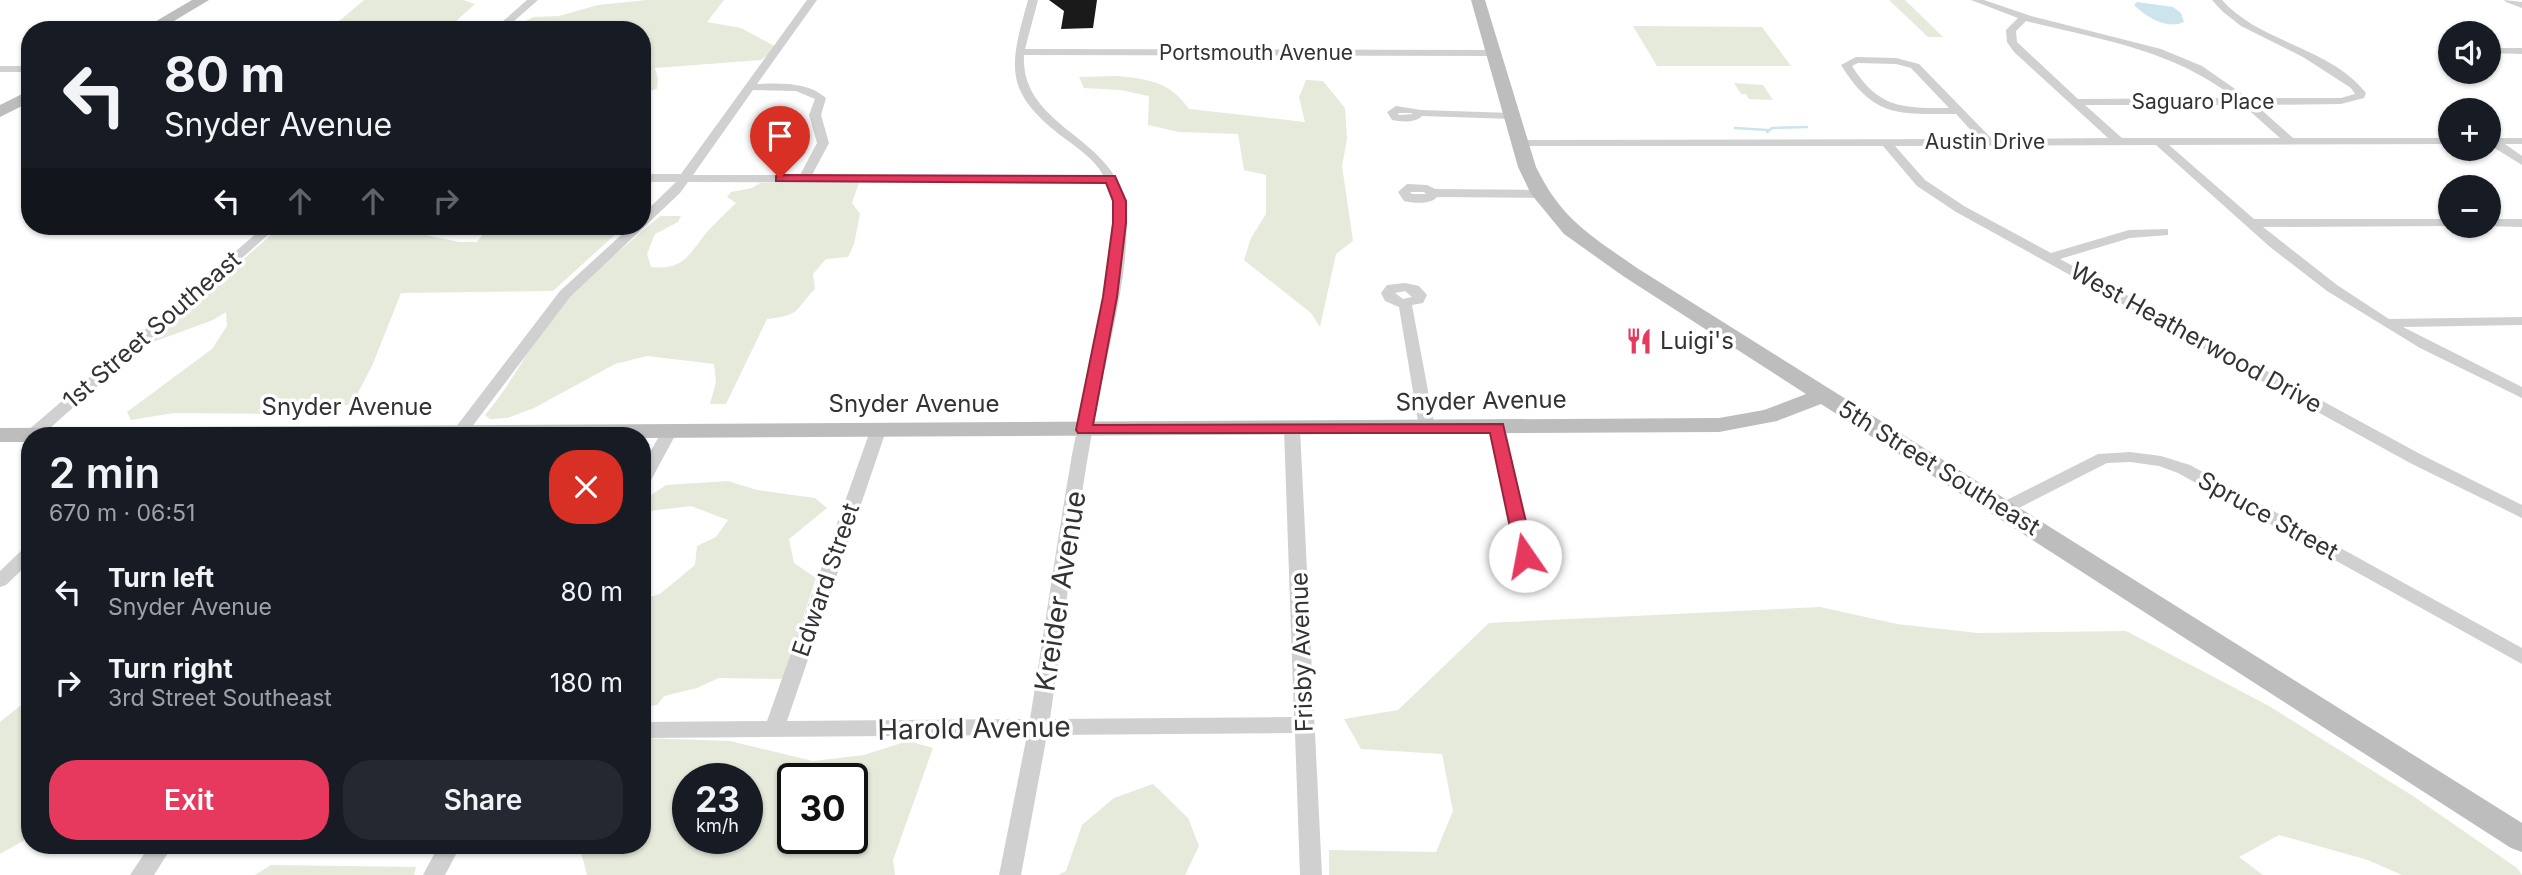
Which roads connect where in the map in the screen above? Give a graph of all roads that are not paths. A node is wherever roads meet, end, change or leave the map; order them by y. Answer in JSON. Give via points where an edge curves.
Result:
{"nodes":[{"id":1,"x":202,"y":0,"type":"edge"},
{"id":2,"x":533,"y":0,"type":"edge"},
{"id":3,"x":812,"y":0,"type":"edge"},
{"id":4,"x":1033,"y":0,"type":"edge"},
{"id":5,"x":1478,"y":0,"type":"edge"},
{"id":6,"x":1976,"y":0,"type":"edge"},
{"id":7,"x":2217,"y":0,"type":"edge"},
{"id":8,"x":2509,"y":0,"type":"edge"},
{"id":9,"x":2522,"y":5,"type":"edge"},
{"id":10,"x":2026,"y":16,"type":"junction"},
{"id":11,"x":164,"y":21,"type":"edge"},
{"id":12,"x":508,"y":21,"type":"edge"},
{"id":13,"x":2522,"y":51,"type":"edge"},
{"id":14,"x":1019,"y":52,"type":"junction"},
{"id":15,"x":2501,"y":52,"type":"edge"},
{"id":16,"x":1494,"y":53,"type":"junction"},
{"id":17,"x":0,"y":69,"type":"edge"},
{"id":18,"x":21,"y":69,"type":"edge"},
{"id":19,"x":750,"y":87,"type":"junction"},
{"id":20,"x":21,"y":100,"type":"edge"},
{"id":21,"x":2075,"y":102,"type":"junction"},
{"id":22,"x":2245,"y":102,"type":"junction"},
{"id":23,"x":1958,"y":110,"type":"junction"},
{"id":24,"x":0,"y":112,"type":"edge"},
{"id":25,"x":1419,"y":113,"type":"dead end"},
{"id":26,"x":1512,"y":116,"type":"junction"},
{"id":27,"x":2501,"y":141,"type":"edge"},
{"id":28,"x":2522,"y":141,"type":"edge"},
{"id":29,"x":1886,"y":142,"type":"junction"},
{"id":30,"x":1989,"y":142,"type":"junction"},
{"id":31,"x":2119,"y":142,"type":"junction"},
{"id":32,"x":2159,"y":142,"type":"junction"},
{"id":33,"x":2291,"y":142,"type":"junction"},
{"id":34,"x":2438,"y":142,"type":"edge"},
{"id":35,"x":1520,"y":143,"type":"junction"},
{"id":36,"x":2501,"y":148,"type":"edge"},
{"id":37,"x":2522,"y":161,"type":"edge"},
{"id":38,"x":651,"y":178,"type":"edge"},
{"id":39,"x":685,"y":178,"type":"junction"},
{"id":40,"x":804,"y":178,"type":"junction"},
{"id":41,"x":1111,"y":179,"type":"junction"},
{"id":42,"x":1433,"y":194,"type":"dead end"},
{"id":43,"x":1540,"y":194,"type":"junction"},
{"id":44,"x":651,"y":213,"type":"edge"},
{"id":45,"x":2253,"y":223,"type":"junction"},
{"id":46,"x":2438,"y":223,"type":"edge"},
{"id":47,"x":2501,"y":223,"type":"edge"},
{"id":48,"x":2522,"y":223,"type":"edge"},
{"id":49,"x":2163,"y":232,"type":"dead end"},
{"id":50,"x":262,"y":235,"type":"edge"},
{"id":51,"x":628,"y":235,"type":"edge"},
{"id":52,"x":2049,"y":258,"type":"junction"},
{"id":53,"x":1405,"y":303,"type":"dead end"},
{"id":54,"x":2522,"y":321,"type":"edge"},
{"id":55,"x":2389,"y":323,"type":"junction"},
{"id":56,"x":2522,"y":393,"type":"edge"},
{"id":57,"x":1824,"y":395,"type":"junction"},
{"id":58,"x":41,"y":427,"type":"edge"},
{"id":59,"x":463,"y":427,"type":"edge"},
{"id":60,"x":1427,"y":428,"type":"junction"},
{"id":61,"x":1497,"y":428,"type":"junction"},
{"id":62,"x":1292,"y":429,"type":"junction"},
{"id":63,"x":1084,"y":430,"type":"junction"},
{"id":64,"x":878,"y":431,"type":"junction"},
{"id":65,"x":651,"y":432,"type":"edge"},
{"id":66,"x":669,"y":432,"type":"junction"},
{"id":67,"x":0,"y":435,"type":"edge"},
{"id":68,"x":21,"y":435,"type":"edge"},
{"id":69,"x":651,"y":465,"type":"edge"},
{"id":70,"x":2003,"y":509,"type":"junction"},
{"id":71,"x":2522,"y":512,"type":"edge"},
{"id":72,"x":1525,"y":556,"type":"dead end"},
{"id":73,"x":21,"y":561,"type":"edge"},
{"id":74,"x":0,"y":582,"type":"edge"},
{"id":75,"x":2522,"y":657,"type":"edge"},
{"id":76,"x":1305,"y":725,"type":"junction"},
{"id":77,"x":1038,"y":727,"type":"junction"},
{"id":78,"x":651,"y":730,"type":"edge"},
{"id":79,"x":774,"y":730,"type":"junction"},
{"id":80,"x":2522,"y":839,"type":"edge"},
{"id":81,"x":156,"y":854,"type":"edge"},
{"id":82,"x":445,"y":854,"type":"edge"},
{"id":83,"x":141,"y":875,"type":"edge"},
{"id":84,"x":434,"y":875,"type":"edge"},
{"id":85,"x":1010,"y":875,"type":"edge"},
{"id":86,"x":1311,"y":875,"type":"edge"}],
"edges":[{"from":1,"to":11,"type":"main road"},
{"from":2,"to":12,"type":"street"},
{"from":3,"to":19,"type":"street"},
{"from":4,"to":14,"type":"street"},
{"from":5,"to":16,"type":"main road","name":"5th Street Southeast"},
{"from":6,"to":10,"type":"street"},
{"from":7,"to":22,"type":"street","name":"Saguaro Place","via":[[2237,19],[2316,60],[2361,93],[2356,99],[2331,101]]},
{"from":8,"to":9,"type":"street"},
{"from":10,"to":21,"type":"street","via":[[2013,26],[2012,42]]},
{"from":10,"to":22,"type":"street","via":[[2172,56]]},
{"from":13,"to":15,"type":"street"},
{"from":14,"to":16,"type":"street","name":"Portsmouth Avenue"},
{"from":14,"to":41,"type":"street","via":[[1019,74],[1027,98],[1090,151]]},
{"from":16,"to":26,"type":"main road","name":"5th Street Southeast"},
{"from":17,"to":18,"type":"street"},
{"from":19,"to":39,"type":"street"},
{"from":19,"to":40,"type":"street","via":[[799,87],[821,98],[815,116],[823,143]]},
{"from":20,"to":24,"type":"main road"},
{"from":21,"to":22,"type":"street","name":"Saguaro Place"},
{"from":21,"to":31,"type":"street"},
{"from":22,"to":33,"type":"street"},
{"from":23,"to":23,"type":"street","via":[[1908,63],[1856,60],[1846,65],[1877,104],[1905,110]]},
{"from":23,"to":30,"type":"street"},
{"from":25,"to":26,"type":"street"},
{"from":26,"to":35,"type":"main road","name":"5th Street Southeast"},
{"from":27,"to":28,"type":"street"},
{"from":29,"to":30,"type":"street","name":"Austin Drive"},
{"from":29,"to":35,"type":"street","name":"Austin Drive"},
{"from":29,"to":52,"type":"street","name":"West Heatherwood Drive","via":[[1930,190]]},
{"from":30,"to":31,"type":"street","name":"Austin Drive"},
{"from":31,"to":32,"type":"street","name":"Austin Drive"},
{"from":32,"to":33,"type":"street","name":"Austin Drive"},
{"from":32,"to":45,"type":"street"},
{"from":33,"to":34,"type":"street","name":"Austin Drive"},
{"from":35,"to":43,"type":"main road","name":"5th Street Southeast"},
{"from":36,"to":37,"type":"street"},
{"from":38,"to":39,"type":"street"},
{"from":39,"to":40,"type":"street"},
{"from":39,"to":44,"type":"street"},
{"from":40,"to":41,"type":"street"},
{"from":41,"to":63,"type":"street","name":"Kreider Avenue","via":[[1119,201],[1119,223]]},
{"from":42,"to":43,"type":"street"},
{"from":43,"to":57,"type":"main road","name":"5th Street Southeast","via":[[1559,219],[1584,240]]},
{"from":45,"to":46,"type":"street"},
{"from":45,"to":55,"type":"street","via":[[2299,262]]},
{"from":47,"to":48,"type":"street"},
{"from":49,"to":52,"type":"street","via":[[2129,234]]},
{"from":50,"to":58,"type":"street","name":"1st Street Southeast"},
{"from":51,"to":59,"type":"street","via":[[565,294]]},
{"from":52,"to":71,"type":"street","name":"West Heatherwood Drive","via":[[2404,453]]},
{"from":53,"to":60,"type":"street"},
{"from":54,"to":55,"type":"street"},
{"from":55,"to":56,"type":"street"},
{"from":57,"to":61,"type":"main road","name":"Snyder Avenue","via":[[1769,416],[1719,425]]},
{"from":57,"to":70,"type":"main road","name":"5th Street Southeast"},
{"from":60,"to":61,"type":"main road","name":"Snyder Avenue"},
{"from":60,"to":62,"type":"main road","name":"Snyder Avenue"},
{"from":61,"to":72,"type":"street"},
{"from":62,"to":63,"type":"main road","name":"Snyder Avenue"},
{"from":62,"to":76,"type":"street","name":"Frisby Avenue"},
{"from":63,"to":64,"type":"main road","name":"Snyder Avenue"},
{"from":63,"to":77,"type":"street","name":"Kreider Avenue"},
{"from":64,"to":66,"type":"main road","name":"Snyder Avenue"},
{"from":64,"to":79,"type":"street","name":"Edward Street"},
{"from":65,"to":66,"type":"main road","name":"Snyder Avenue"},
{"from":66,"to":69,"type":"street"},
{"from":67,"to":68,"type":"main road","name":"Snyder Avenue"},
{"from":70,"to":75,"type":"street","name":"Spruce Street","via":[[2104,458],[2161,461],[2184,469]]},
{"from":70,"to":80,"type":"main road","name":"5th Street Southeast"},
{"from":73,"to":74,"type":"street"},
{"from":76,"to":77,"type":"street","name":"Harold Avenue"},
{"from":76,"to":86,"type":"street","name":"Frisby Avenue"},
{"from":77,"to":79,"type":"street","name":"Harold Avenue"},
{"from":77,"to":85,"type":"street","name":"Kreider Avenue"},
{"from":78,"to":79,"type":"street","name":"Harold Avenue"},
{"from":81,"to":83,"type":"street"},
{"from":82,"to":84,"type":"street"}]}
